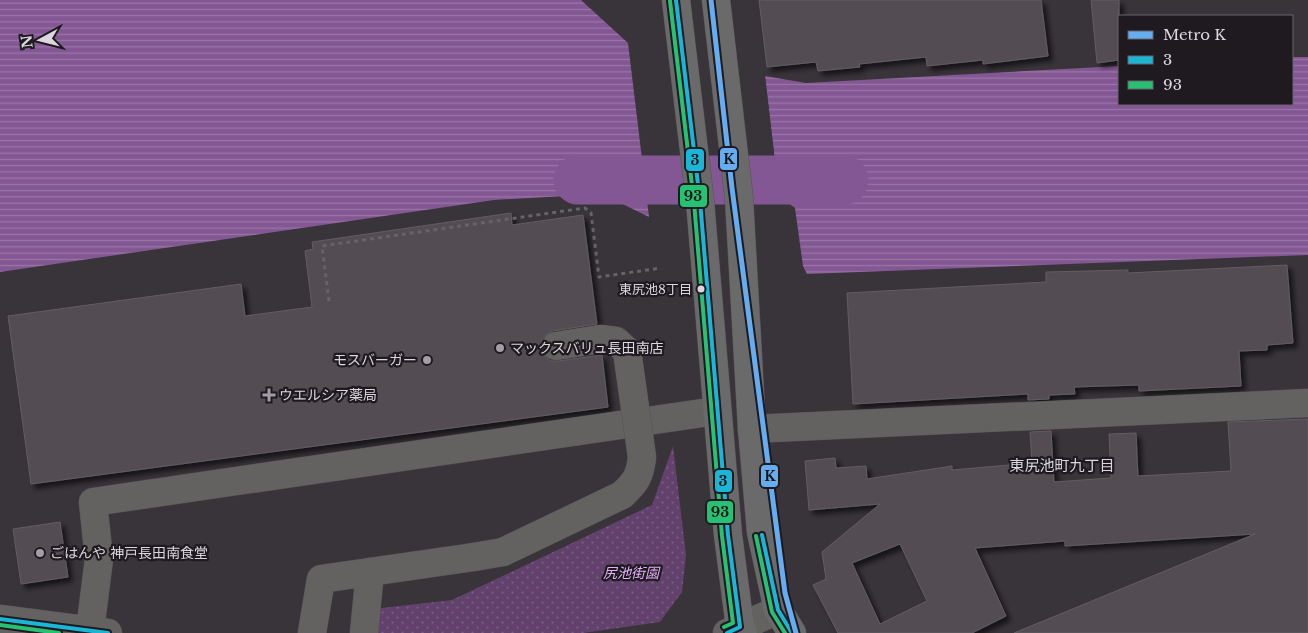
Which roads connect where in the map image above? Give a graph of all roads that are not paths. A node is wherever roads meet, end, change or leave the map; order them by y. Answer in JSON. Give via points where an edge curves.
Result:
{"nodes":[{"id":1,"x":676,"y":0,"type":"edge"},
{"id":2,"x":716,"y":0,"type":"edge"},
{"id":3,"x":556,"y":346,"type":"dead end"},
{"id":4,"x":1308,"y":403,"type":"edge"},
{"id":5,"x":716,"y":411,"type":"junction"},
{"id":6,"x":752,"y":429,"type":"junction"},
{"id":7,"x":370,"y":572,"type":"junction"},
{"id":8,"x":778,"y":610,"type":"junction"},
{"id":9,"x":0,"y":619,"type":"edge"},
{"id":10,"x":737,"y":631,"type":"edge"},
{"id":11,"x":99,"y":632,"type":"edge"},
{"id":12,"x":312,"y":633,"type":"edge"},
{"id":13,"x":364,"y":633,"type":"edge"},
{"id":14,"x":792,"y":633,"type":"edge"}],
"edges":[{"from":1,"to":5,"type":"main road","via":[[700,201]]},
{"from":2,"to":6,"type":"main road","via":[[739,198]]},
{"from":3,"to":7,"type":"street","bridge":true,"via":[[616,341],[627,351],[642,457],[636,482],[622,495],[503,552]]},
{"from":4,"to":6,"type":"street"},
{"from":5,"to":10,"type":"main road"},
{"from":5,"to":11,"type":"street","via":[[92,502],[100,559]]},
{"from":6,"to":8,"type":"main road","via":[[761,532]]},
{"from":7,"to":12,"type":"street","via":[[321,580]]},
{"from":7,"to":13,"type":"street"},
{"from":8,"to":10,"type":"street"},
{"from":8,"to":14,"type":"main road"},
{"from":9,"to":11,"type":"street"}]}
